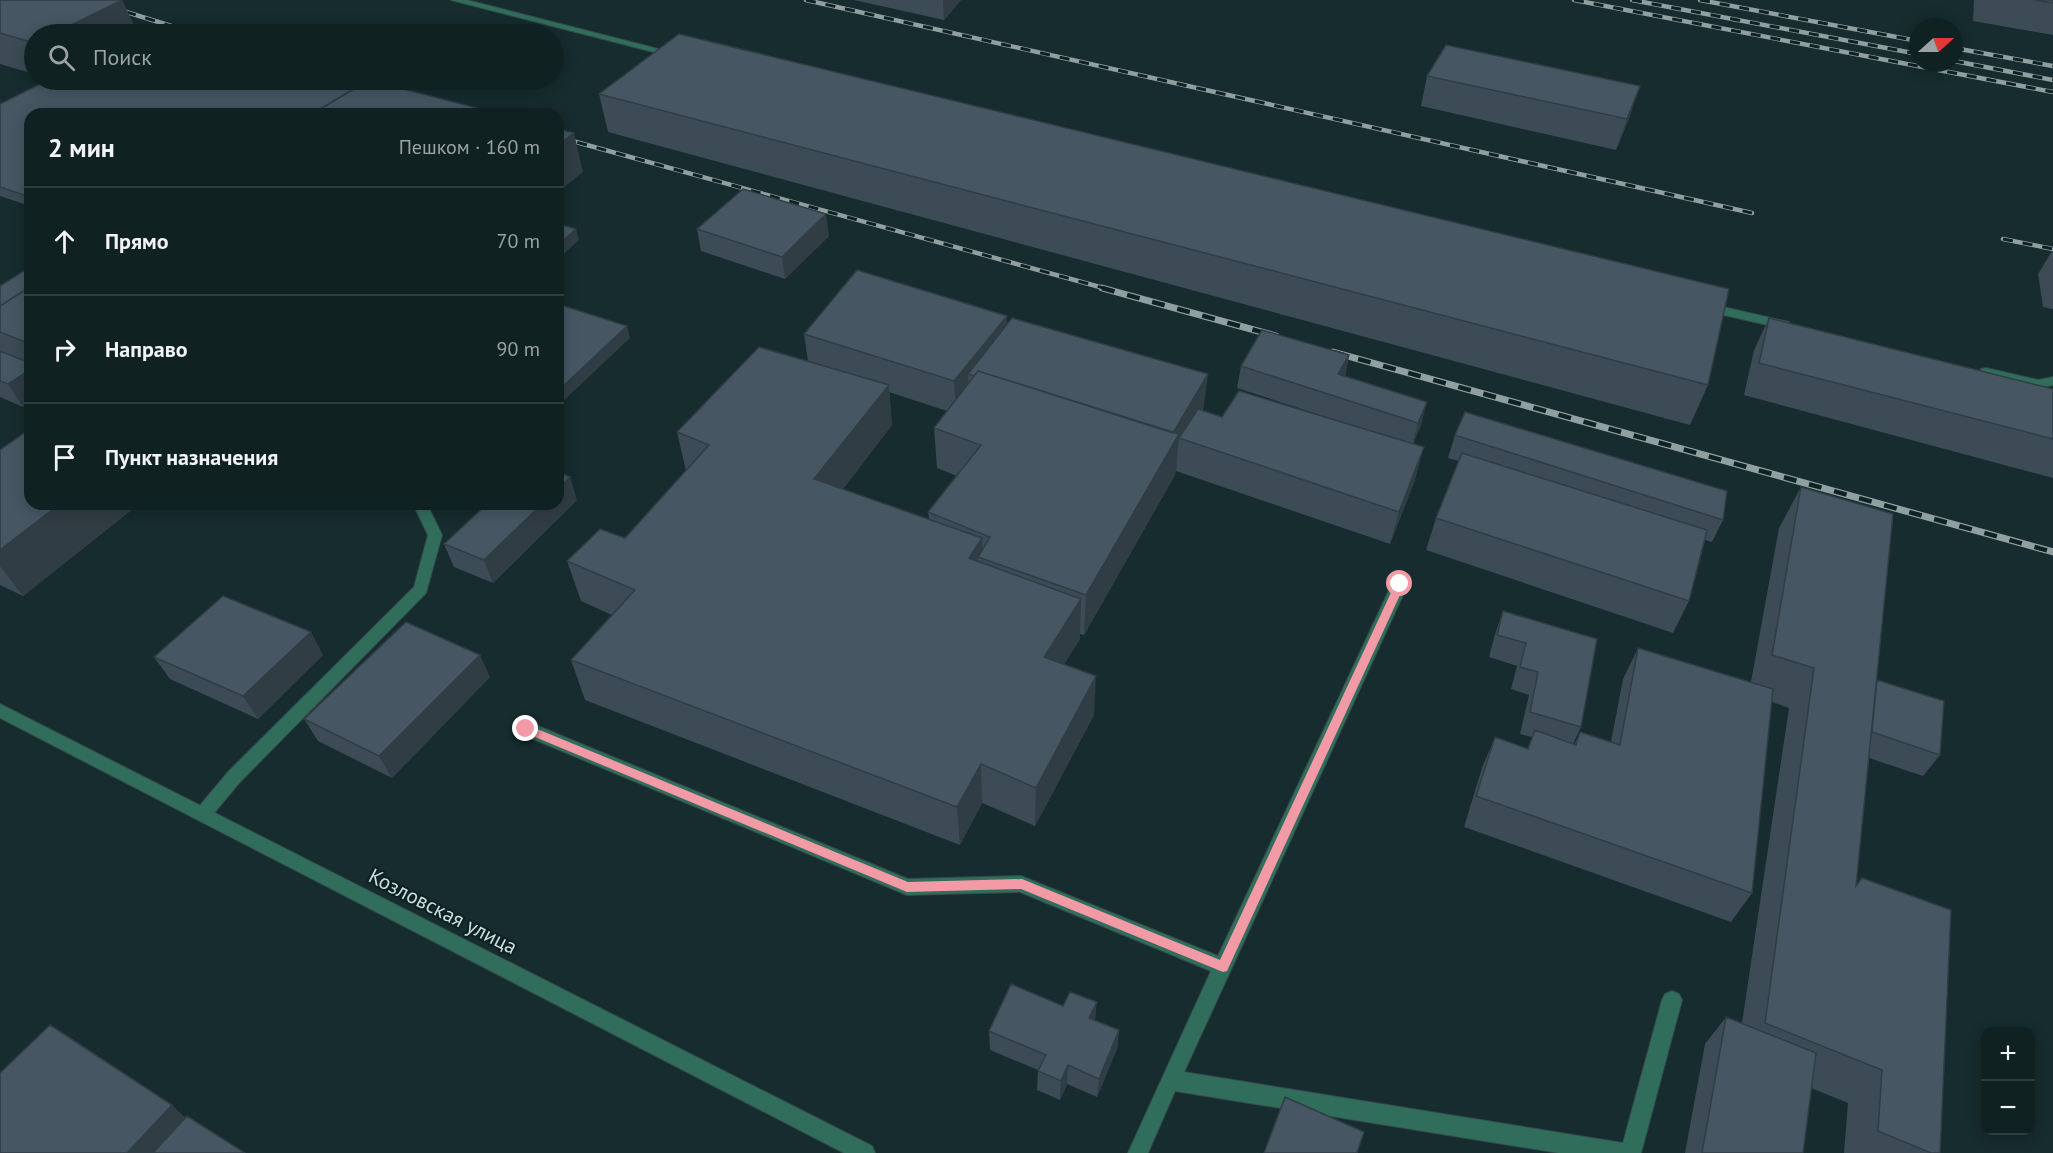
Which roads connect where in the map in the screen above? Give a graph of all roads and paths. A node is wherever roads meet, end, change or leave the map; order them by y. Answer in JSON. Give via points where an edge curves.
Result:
{"nodes":[{"id":1,"x":456,"y":0,"type":"edge"},
{"id":2,"x":552,"y":24,"type":"edge"},
{"id":3,"x":564,"y":27,"type":"edge"},
{"id":4,"x":688,"y":58,"type":"edge"},
{"id":5,"x":1694,"y":304,"type":"edge"},
{"id":6,"x":1797,"y":328,"type":"edge"},
{"id":7,"x":1969,"y":368,"type":"edge"},
{"id":8,"x":2053,"y":381,"type":"edge"},
{"id":9,"x":423,"y":510,"type":"edge"},
{"id":10,"x":1400,"y":584,"type":"dead end"},
{"id":11,"x":0,"y":710,"type":"edge"},
{"id":12,"x":526,"y":729,"type":"dead end"},
{"id":13,"x":203,"y":814,"type":"junction"},
{"id":14,"x":1223,"y":967,"type":"junction"},
{"id":15,"x":1672,"y":1000,"type":"dead end"},
{"id":16,"x":1170,"y":1080,"type":"junction"},
{"id":17,"x":864,"y":1153,"type":"edge"},
{"id":18,"x":1138,"y":1153,"type":"edge"},
{"id":19,"x":1622,"y":1153,"type":"edge"},
{"id":20,"x":1631,"y":1153,"type":"edge"}],
"edges":[{"from":1,"to":2,"type":"street"},
{"from":3,"to":4,"type":"street"},
{"from":5,"to":6,"type":"street"},
{"from":7,"to":8,"type":"street","via":[[2038,384]]},
{"from":9,"to":13,"type":"street","via":[[435,535],[421,589],[234,777]]},
{"from":10,"to":14,"type":"street"},
{"from":11,"to":13,"type":"street","name":"Козловская улица"},
{"from":12,"to":14,"type":"street","via":[[907,887],[1022,884]]},
{"from":13,"to":17,"type":"street","name":"Козловская улица"},
{"from":14,"to":16,"type":"street"},
{"from":15,"to":20,"type":"street"},
{"from":16,"to":18,"type":"street"},
{"from":16,"to":19,"type":"street"}]}
